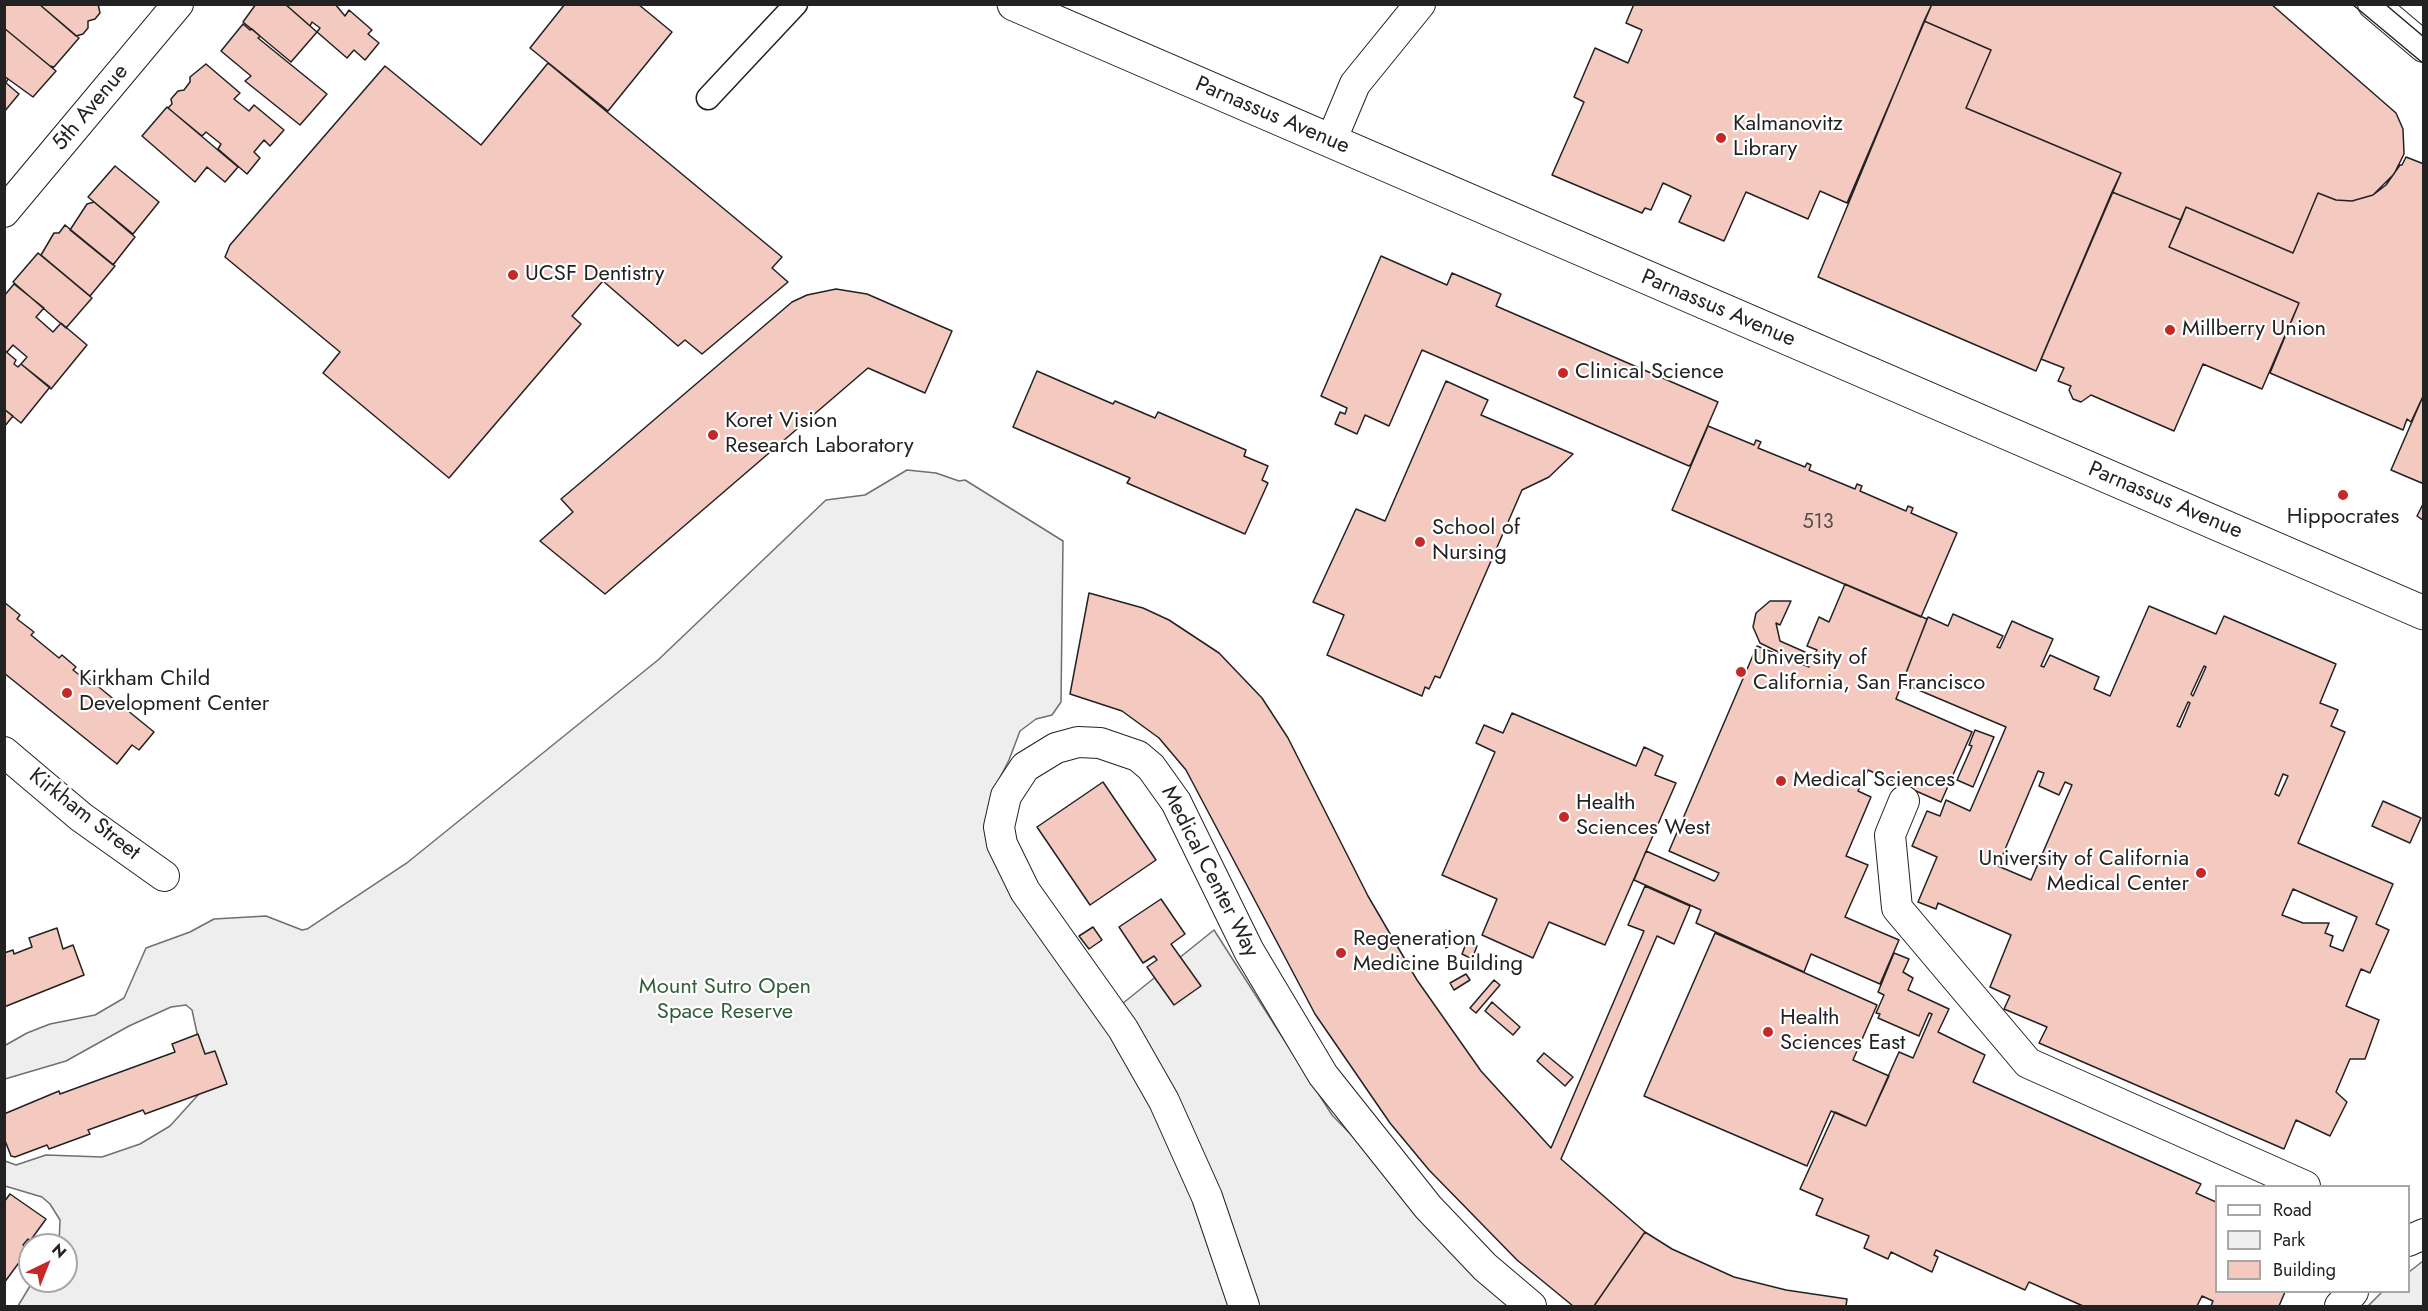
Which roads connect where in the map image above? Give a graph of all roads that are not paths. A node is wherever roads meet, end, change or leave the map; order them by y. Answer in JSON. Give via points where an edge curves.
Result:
{"nodes":[{"id":1,"x":178,"y":4,"type":"edge"},
{"id":2,"x":796,"y":4,"type":"edge"},
{"id":3,"x":1014,"y":4,"type":"edge"},
{"id":4,"x":1420,"y":4,"type":"edge"},
{"id":5,"x":2373,"y":4,"type":"edge"},
{"id":6,"x":2424,"y":47,"type":"edge"},
{"id":7,"x":708,"y":98,"type":"dead end"},
{"id":8,"x":1331,"y":141,"type":"junction"},
{"id":9,"x":4,"y":212,"type":"edge"},
{"id":10,"x":2424,"y":613,"type":"edge"},
{"id":11,"x":4,"y":752,"type":"edge"},
{"id":12,"x":1904,"y":801,"type":"dead end"},
{"id":13,"x":164,"y":876,"type":"dead end"},
{"id":14,"x":2304,"y":1185,"type":"edge"},
{"id":15,"x":2424,"y":1234,"type":"edge"},
{"id":16,"x":2410,"y":1241,"type":"edge"},
{"id":17,"x":2352,"y":1293,"type":"edge"},
{"id":18,"x":1244,"y":1306,"type":"edge"},
{"id":19,"x":1531,"y":1306,"type":"edge"},
{"id":20,"x":2340,"y":1306,"type":"edge"}],
"edges":[{"from":1,"to":9,"type":"street","name":"5th Avenue"},
{"from":2,"to":7,"type":"street"},
{"from":3,"to":8,"type":"street","name":"Parnassus Avenue"},
{"from":4,"to":8,"type":"street","via":[[1355,84]]},
{"from":5,"to":6,"type":"street"},
{"from":8,"to":10,"type":"street","name":"Parnassus Avenue"},
{"from":11,"to":13,"type":"street","name":"Kirkham Street","via":[[81,817]]},
{"from":12,"to":14,"type":"street","via":[[1890,835],[1897,908],[2028,1064]]},
{"from":15,"to":16,"type":"street"},
{"from":17,"to":20,"type":"street"},
{"from":18,"to":19,"type":"street","name":"Medical Center Way","via":[[1207,1197],[1164,1101],[1123,1029],[1025,891],[1002,844],[999,827],[1006,796],[1025,767],[1056,748],[1078,742],[1100,743],[1138,756],[1151,767],[1176,802],[1254,960],[1323,1075],[1428,1207],[1485,1267]]}]}
